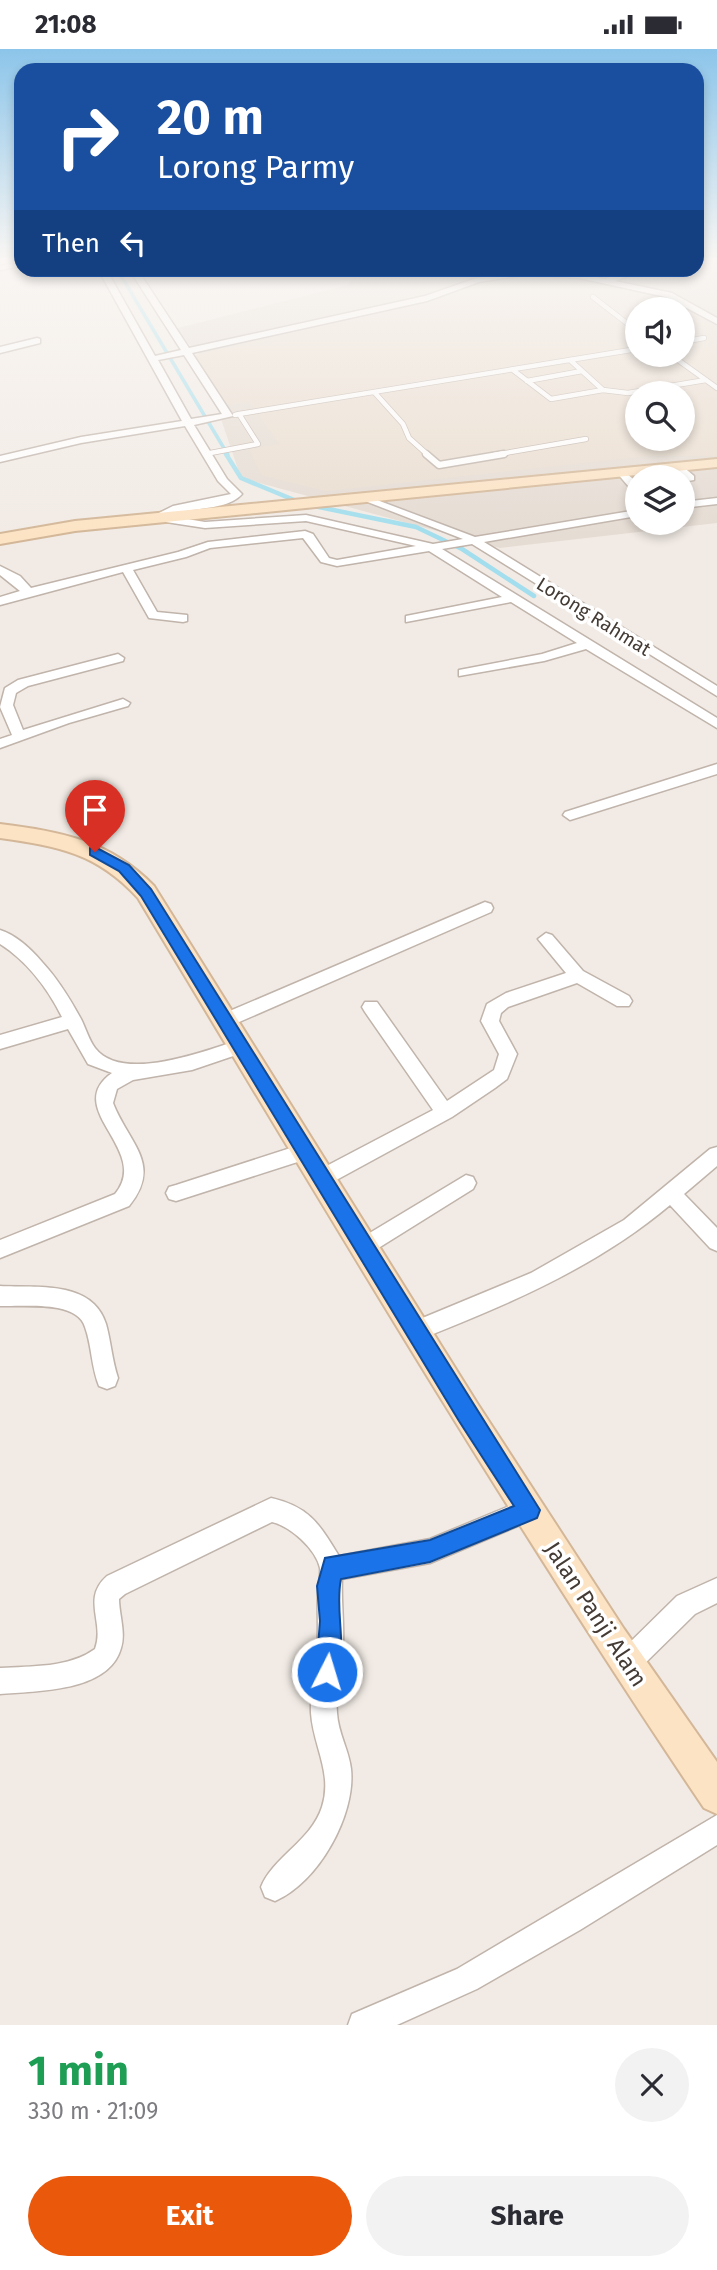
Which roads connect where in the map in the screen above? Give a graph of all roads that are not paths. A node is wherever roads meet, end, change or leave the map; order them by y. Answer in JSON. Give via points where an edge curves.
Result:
{"nodes":[{"id":1,"x":148,"y":352,"type":"edge"},
{"id":2,"x":188,"y":352,"type":"edge"},
{"id":3,"x":189,"y":352,"type":"edge"},
{"id":4,"x":619,"y":352,"type":"edge"},
{"id":5,"x":152,"y":359,"type":"junction"},
{"id":6,"x":570,"y":361,"type":"junction"},
{"id":7,"x":688,"y":367,"type":"edge"},
{"id":8,"x":513,"y":370,"type":"junction"},
{"id":9,"x":582,"y":371,"type":"junction"},
{"id":10,"x":706,"y":380,"type":"junction"},
{"id":11,"x":527,"y":381,"type":"junction"},
{"id":12,"x":717,"y":389,"type":"edge"},
{"id":13,"x":603,"y":390,"type":"junction"},
{"id":14,"x":375,"y":393,"type":"junction"},
{"id":15,"x":239,"y":414,"type":"junction"},
{"id":16,"x":228,"y":416,"type":"junction"},
{"id":17,"x":186,"y":422,"type":"junction"},
{"id":18,"x":586,"y":439,"type":"dead end"},
{"id":19,"x":205,"y":454,"type":"junction"},
{"id":20,"x":0,"y":459,"type":"edge"},
{"id":21,"x":717,"y":463,"type":"edge"},
{"id":22,"x":695,"y":469,"type":"edge"},
{"id":23,"x":622,"y":473,"type":"joint"},
{"id":24,"x":625,"y":477,"type":"edge"},
{"id":25,"x":365,"y":499,"type":"junction"},
{"id":26,"x":717,"y":501,"type":"edge"},
{"id":27,"x":695,"y":504,"type":"edge"},
{"id":28,"x":625,"y":515,"type":"edge"},
{"id":29,"x":157,"y":518,"type":"junction"},
{"id":30,"x":274,"y":519,"type":"junction"},
{"id":31,"x":205,"y":525,"type":"junction"},
{"id":32,"x":284,"y":535,"type":"junction"},
{"id":33,"x":0,"y":539,"type":"edge"},
{"id":34,"x":470,"y":540,"type":"junction"},
{"id":35,"x":208,"y":545,"type":"junction"},
{"id":36,"x":431,"y":545,"type":"junction"},
{"id":37,"x":126,"y":568,"type":"junction"},
{"id":38,"x":0,"y":570,"type":"edge"},
{"id":39,"x":28,"y":592,"type":"junction"},
{"id":40,"x":513,"y":598,"type":"junction"},
{"id":41,"x":0,"y":601,"type":"edge"},
{"id":42,"x":183,"y":618,"type":"dead end"},
{"id":43,"x":410,"y":619,"type":"dead end"},
{"id":44,"x":587,"y":644,"type":"junction"},
{"id":45,"x":118,"y":658,"type":"dead end"},
{"id":46,"x":464,"y":673,"type":"dead end"},
{"id":47,"x":5,"y":691,"type":"edge"},
{"id":48,"x":717,"y":692,"type":"edge"},
{"id":49,"x":123,"y":703,"type":"dead end"},
{"id":50,"x":717,"y":724,"type":"edge"},
{"id":51,"x":19,"y":736,"type":"junction"},
{"id":52,"x":0,"y":744,"type":"edge"},
{"id":53,"x":717,"y":769,"type":"edge"},
{"id":54,"x":570,"y":815,"type":"dead end"},
{"id":55,"x":0,"y":831,"type":"edge"},
{"id":56,"x":485,"y":908,"type":"dead end"},
{"id":57,"x":0,"y":936,"type":"edge"},
{"id":58,"x":545,"y":939,"type":"dead end"},
{"id":59,"x":577,"y":975,"type":"junction"},
{"id":60,"x":623,"y":1001,"type":"dead end"},
{"id":61,"x":371,"y":1007,"type":"dead end"},
{"id":62,"x":73,"y":1021,"type":"junction"},
{"id":63,"x":224,"y":1021,"type":"junction"},
{"id":64,"x":0,"y":1042,"type":"edge"},
{"id":65,"x":242,"y":1046,"type":"junction"},
{"id":66,"x":135,"y":1071,"type":"junction"},
{"id":67,"x":445,"y":1112,"type":"junction"},
{"id":68,"x":306,"y":1151,"type":"junction"},
{"id":69,"x":717,"y":1155,"type":"edge"},
{"id":70,"x":322,"y":1178,"type":"junction"},
{"id":71,"x":466,"y":1183,"type":"dead end"},
{"id":72,"x":176,"y":1193,"type":"dead end"},
{"id":73,"x":671,"y":1193,"type":"junction"},
{"id":74,"x":717,"y":1242,"type":"edge"},
{"id":75,"x":365,"y":1246,"type":"junction"},
{"id":76,"x":0,"y":1249,"type":"edge"},
{"id":77,"x":0,"y":1296,"type":"edge"},
{"id":78,"x":415,"y":1331,"type":"junction"},
{"id":79,"x":107,"y":1378,"type":"dead end"},
{"id":80,"x":529,"y":1510,"type":"junction"},
{"id":81,"x":332,"y":1566,"type":"junction"},
{"id":82,"x":717,"y":1590,"type":"edge"},
{"id":83,"x":627,"y":1663,"type":"junction"},
{"id":84,"x":0,"y":1681,"type":"edge"},
{"id":85,"x":717,"y":1795,"type":"edge"},
{"id":86,"x":717,"y":1829,"type":"edge"},
{"id":87,"x":275,"y":1887,"type":"dead end"},
{"id":88,"x":363,"y":2025,"type":"edge"}],
"edges":[{"from":1,"to":5,"type":"street"},
{"from":2,"to":5,"type":"street"},
{"from":3,"to":16,"type":"street"},
{"from":4,"to":6,"type":"lane"},
{"from":5,"to":17,"type":"street"},
{"from":6,"to":8,"type":"lane"},
{"from":6,"to":9,"type":"lane"},
{"from":7,"to":10,"type":"lane"},
{"from":8,"to":11,"type":"lane"},
{"from":8,"to":14,"type":"lane"},
{"from":9,"to":11,"type":"lane"},
{"from":9,"to":13,"type":"lane"},
{"from":10,"to":12,"type":"lane"},
{"from":10,"to":13,"type":"lane","via":[[628,393]]},
{"from":11,"to":13,"type":"lane","via":[[553,400]]},
{"from":14,"to":15,"type":"lane"},
{"from":14,"to":18,"type":"lane","via":[[403,424],[409,438],[439,465]]},
{"from":15,"to":16,"type":"lane"},
{"from":15,"to":19,"type":"lane","via":[[257,444]]},
{"from":16,"to":17,"type":"street"},
{"from":17,"to":19,"type":"street"},
{"from":17,"to":20,"type":"street"},
{"from":19,"to":29,"type":"street","via":[[237,496],[177,508]]},
{"from":21,"to":22,"type":"street"},
{"from":23,"to":24,"type":"street"},
{"from":23,"to":25,"type":"street"},
{"from":25,"to":29,"type":"street"},
{"from":25,"to":34,"type":"street","name":"Lorong Rahmat","via":[[437,523]]},
{"from":26,"to":27,"type":"street"},
{"from":28,"to":34,"type":"street"},
{"from":29,"to":31,"type":"street"},
{"from":29,"to":33,"type":"street","via":[[63,527]]},
{"from":30,"to":31,"type":"street"},
{"from":30,"to":32,"type":"street"},
{"from":30,"to":36,"type":"street","via":[[328,520]]},
{"from":31,"to":35,"type":"street"},
{"from":32,"to":35,"type":"street"},
{"from":32,"to":36,"type":"street","via":[[309,536],[324,560],[332,563]]},
{"from":34,"to":36,"type":"street"},
{"from":34,"to":48,"type":"street","name":"Lorong Rahmat"},
{"from":35,"to":37,"type":"street"},
{"from":36,"to":40,"type":"street"},
{"from":37,"to":39,"type":"street"},
{"from":37,"to":42,"type":"street","via":[[153,615]]},
{"from":38,"to":39,"type":"street"},
{"from":39,"to":41,"type":"street"},
{"from":40,"to":43,"type":"street"},
{"from":40,"to":44,"type":"street"},
{"from":44,"to":46,"type":"street"},
{"from":44,"to":50,"type":"street"},
{"from":45,"to":47,"type":"street"},
{"from":47,"to":51,"type":"street"},
{"from":49,"to":51,"type":"street"},
{"from":51,"to":52,"type":"street"},
{"from":53,"to":54,"type":"street"},
{"from":55,"to":63,"type":"street","name":"Jalan Panji Alam","via":[[74,844],[124,868],[146,892]]},
{"from":56,"to":63,"type":"street"},
{"from":57,"to":62,"type":"street","via":[[51,983]]},
{"from":58,"to":59,"type":"street"},
{"from":59,"to":60,"type":"street"},
{"from":59,"to":67,"type":"street","via":[[493,1009],[491,1021],[508,1053],[501,1074]]},
{"from":61,"to":67,"type":"street"},
{"from":62,"to":64,"type":"street"},
{"from":62,"to":66,"type":"street","via":[[92,1058]]},
{"from":63,"to":65,"type":"street","name":"Jalan Panji Alam"},
{"from":65,"to":66,"type":"street","via":[[183,1066]]},
{"from":65,"to":68,"type":"street","name":"Jalan Panji Alam"},
{"from":66,"to":76,"type":"street","via":[[112,1084],[104,1097],[132,1156],[135,1178],[129,1195]]},
{"from":67,"to":70,"type":"street"},
{"from":68,"to":70,"type":"street","name":"Jalan Panji Alam"},
{"from":68,"to":72,"type":"street"},
{"from":69,"to":73,"type":"street"},
{"from":70,"to":75,"type":"street","name":"Jalan Panji Alam"},
{"from":71,"to":75,"type":"street"},
{"from":73,"to":74,"type":"street"},
{"from":73,"to":78,"type":"street","via":[[631,1226],[537,1280]]},
{"from":75,"to":78,"type":"street","name":"Jalan Panji Alam"},
{"from":77,"to":79,"type":"street","via":[[83,1306],[95,1324]]},
{"from":78,"to":80,"type":"street","name":"Jalan Panji Alam"},
{"from":80,"to":81,"type":"street","via":[[430,1551]]},
{"from":80,"to":83,"type":"street","name":"Jalan Panji Alam"},
{"from":81,"to":84,"type":"street","via":[[303,1522],[291,1513],[271,1510],[107,1593],[109,1650],[100,1664],[86,1670]]},
{"from":81,"to":87,"type":"street","via":[[323,1709],[339,1789],[320,1841]]},
{"from":82,"to":83,"type":"street","via":[[686,1605]]},
{"from":83,"to":85,"type":"street","name":"Jalan Panji Alam"},
{"from":86,"to":88,"type":"street","via":[[467,1979]]}]}
